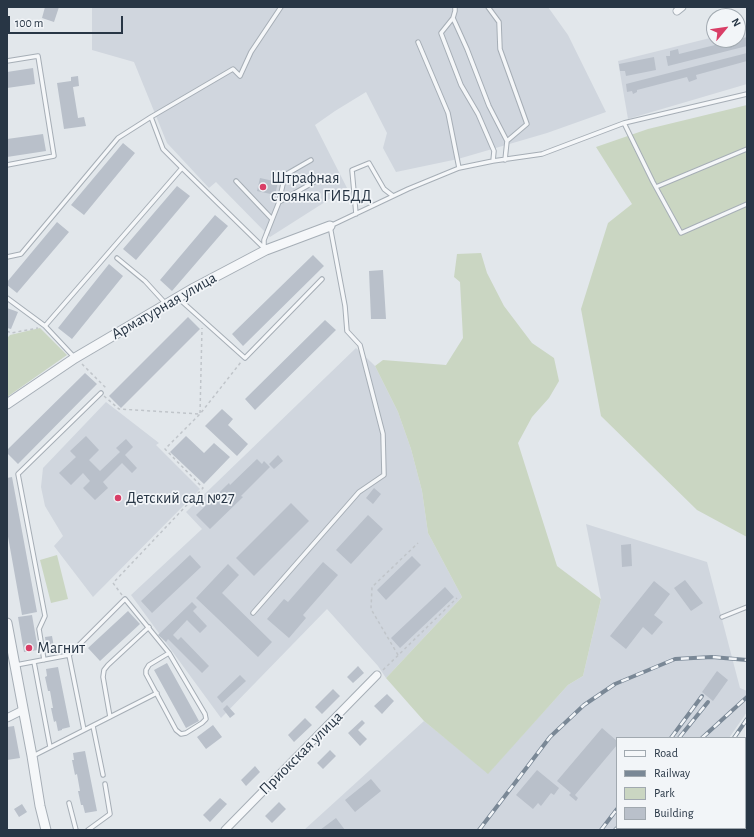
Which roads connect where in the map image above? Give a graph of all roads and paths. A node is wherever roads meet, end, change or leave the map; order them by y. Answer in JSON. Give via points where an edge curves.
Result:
{"nodes":[{"id":1,"x":281,"y":7,"type":"edge"},
{"id":2,"x":454,"y":7,"type":"edge"},
{"id":3,"x":488,"y":7,"type":"edge"},
{"id":4,"x":453,"y":18,"type":"junction"},
{"id":5,"x":418,"y":42,"type":"dead end"},
{"id":6,"x":7,"y":61,"type":"edge"},
{"id":7,"x":747,"y":94,"type":"edge"},
{"id":8,"x":151,"y":117,"type":"junction"},
{"id":9,"x":624,"y":123,"type":"junction"},
{"id":10,"x":507,"y":141,"type":"junction"},
{"id":11,"x":747,"y":149,"type":"edge"},
{"id":12,"x":311,"y":160,"type":"dead end"},
{"id":13,"x":505,"y":160,"type":"junction"},
{"id":14,"x":493,"y":161,"type":"junction"},
{"id":15,"x":7,"y":165,"type":"edge"},
{"id":16,"x":182,"y":168,"type":"junction"},
{"id":17,"x":459,"y":168,"type":"junction"},
{"id":18,"x":321,"y":178,"type":"dead end"},
{"id":19,"x":236,"y":181,"type":"dead end"},
{"id":20,"x":656,"y":187,"type":"junction"},
{"id":21,"x":392,"y":196,"type":"junction"},
{"id":22,"x":279,"y":202,"type":"junction"},
{"id":23,"x":747,"y":204,"type":"edge"},
{"id":24,"x":356,"y":214,"type":"junction"},
{"id":25,"x":272,"y":219,"type":"junction"},
{"id":26,"x":330,"y":226,"type":"junction"},
{"id":27,"x":266,"y":250,"type":"junction"},
{"id":28,"x":7,"y":257,"type":"edge"},
{"id":29,"x":117,"y":258,"type":"dead end"},
{"id":30,"x":322,"y":279,"type":"dead end"},
{"id":31,"x":177,"y":297,"type":"junction"},
{"id":32,"x":7,"y":298,"type":"edge"},
{"id":33,"x":166,"y":304,"type":"junction"},
{"id":34,"x":202,"y":320,"type":"junction"},
{"id":35,"x":45,"y":326,"type":"junction"},
{"id":36,"x":7,"y":332,"type":"edge"},
{"id":37,"x":75,"y":358,"type":"junction"},
{"id":38,"x":245,"y":358,"type":"junction"},
{"id":39,"x":101,"y":393,"type":"junction"},
{"id":40,"x":7,"y":404,"type":"edge"},
{"id":41,"x":200,"y":414,"type":"junction"},
{"id":42,"x":418,"y":543,"type":"dead end"},
{"id":43,"x":457,"y":598,"type":"dead end"},
{"id":44,"x":125,"y":599,"type":"junction"},
{"id":45,"x":747,"y":607,"type":"edge"},
{"id":46,"x":253,"y":613,"type":"dead end"},
{"id":47,"x":722,"y":617,"type":"dead end"},
{"id":48,"x":7,"y":622,"type":"edge"},
{"id":49,"x":149,"y":628,"type":"junction"},
{"id":50,"x":169,"y":653,"type":"junction"},
{"id":51,"x":69,"y":655,"type":"junction"},
{"id":52,"x":398,"y":655,"type":"junction"},
{"id":53,"x":44,"y":660,"type":"junction"},
{"id":54,"x":34,"y":662,"type":"junction"},
{"id":55,"x":15,"y":666,"type":"junction"},
{"id":56,"x":377,"y":676,"type":"joint"},
{"id":57,"x":157,"y":693,"type":"junction"},
{"id":58,"x":24,"y":710,"type":"junction"},
{"id":59,"x":110,"y":717,"type":"junction"},
{"id":60,"x":7,"y":718,"type":"edge"},
{"id":61,"x":92,"y":726,"type":"junction"},
{"id":62,"x":84,"y":730,"type":"junction"},
{"id":63,"x":50,"y":747,"type":"junction"},
{"id":64,"x":32,"y":756,"type":"junction"},
{"id":65,"x":103,"y":775,"type":"dead end"},
{"id":66,"x":105,"y":784,"type":"dead end"},
{"id":67,"x":69,"y":803,"type":"dead end"},
{"id":68,"x":46,"y":830,"type":"edge"},
{"id":69,"x":76,"y":830,"type":"edge"},
{"id":70,"x":88,"y":830,"type":"edge"},
{"id":71,"x":225,"y":830,"type":"edge"}],
"edges":[{"from":1,"to":8,"type":"lane","via":[[251,52],[240,76],[233,69]]},
{"from":2,"to":4,"type":"lane"},
{"from":3,"to":10,"type":"lane","via":[[499,22],[500,49],[527,124]]},
{"from":4,"to":10,"type":"lane","via":[[489,106]]},
{"from":4,"to":14,"type":"lane","via":[[441,33],[461,85],[478,114],[494,151]]},
{"from":5,"to":17,"type":"lane","via":[[448,113]]},
{"from":6,"to":15,"type":"lane","via":[[38,56],[54,156]]},
{"from":7,"to":9,"type":"lane"},
{"from":8,"to":16,"type":"lane","via":[[163,149]]},
{"from":8,"to":28,"type":"lane","via":[[118,138],[21,254]]},
{"from":9,"to":13,"type":"lane","via":[[542,154]]},
{"from":9,"to":20,"type":"lane"},
{"from":10,"to":13,"type":"lane"},
{"from":11,"to":20,"type":"lane"},
{"from":12,"to":22,"type":"lane","via":[[285,175]]},
{"from":13,"to":14,"type":"lane"},
{"from":14,"to":17,"type":"lane"},
{"from":16,"to":27,"type":"lane"},
{"from":16,"to":35,"type":"lane"},
{"from":17,"to":21,"type":"lane"},
{"from":18,"to":22,"type":"lane"},
{"from":19,"to":25,"type":"lane"},
{"from":20,"to":23,"type":"lane","via":[[681,232]]},
{"from":21,"to":24,"type":"lane"},
{"from":21,"to":24,"type":"lane","via":[[384,190],[369,163],[352,170]]},
{"from":22,"to":25,"type":"lane"},
{"from":24,"to":26,"type":"lane"},
{"from":25,"to":27,"type":"lane","via":[[263,243]]},
{"from":26,"to":27,"type":"street","name":"Арматурная улица"},
{"from":26,"to":46,"type":"lane","via":[[345,306],[347,331],[360,345],[382,434],[384,475],[359,492]]},
{"from":27,"to":31,"type":"street","name":"Арматурная улица"},
{"from":29,"to":33,"type":"lane","via":[[145,281]]},
{"from":30,"to":38,"type":"lane"},
{"from":31,"to":33,"type":"street","name":"Арматурная улица"},
{"from":31,"to":34,"type":"lane"},
{"from":32,"to":35,"type":"lane"},
{"from":33,"to":37,"type":"street","name":"Арматурная улица"},
{"from":34,"to":38,"type":"lane"},
{"from":34,"to":41,"type":"path"},
{"from":35,"to":36,"type":"path"},
{"from":35,"to":37,"type":"lane"},
{"from":37,"to":39,"type":"path","via":[[106,388]]},
{"from":37,"to":40,"type":"street","name":"Арматурная улица"},
{"from":38,"to":41,"type":"path"},
{"from":39,"to":41,"type":"path","via":[[119,409]]},
{"from":39,"to":53,"type":"lane","via":[[18,474],[45,616],[39,629]]},
{"from":41,"to":44,"type":"path","via":[[165,449],[203,488],[113,583]]},
{"from":42,"to":52,"type":"path","via":[[372,587],[371,609]]},
{"from":43,"to":52,"type":"path"},
{"from":44,"to":49,"type":"lane"},
{"from":44,"to":51,"type":"lane"},
{"from":45,"to":47,"type":"lane"},
{"from":48,"to":55,"type":"street"},
{"from":49,"to":50,"type":"lane"},
{"from":49,"to":59,"type":"lane","via":[[104,670]]},
{"from":50,"to":57,"type":"lane","via":[[148,665],[146,670]]},
{"from":50,"to":57,"type":"lane","via":[[206,719],[186,733],[180,734]]},
{"from":51,"to":53,"type":"lane"},
{"from":51,"to":62,"type":"lane"},
{"from":52,"to":56,"type":"path"},
{"from":53,"to":54,"type":"lane"},
{"from":54,"to":55,"type":"lane"},
{"from":54,"to":63,"type":"lane"},
{"from":55,"to":58,"type":"street"},
{"from":56,"to":71,"type":"street","name":"Приокская улица"},
{"from":57,"to":59,"type":"lane"},
{"from":58,"to":60,"type":"street"},
{"from":58,"to":64,"type":"street"},
{"from":59,"to":61,"type":"lane"},
{"from":61,"to":62,"type":"lane"},
{"from":61,"to":65,"type":"lane"},
{"from":62,"to":63,"type":"lane"},
{"from":63,"to":64,"type":"lane"},
{"from":64,"to":68,"type":"street"},
{"from":66,"to":70,"type":"lane","via":[[110,814]]},
{"from":67,"to":69,"type":"lane"}]}
